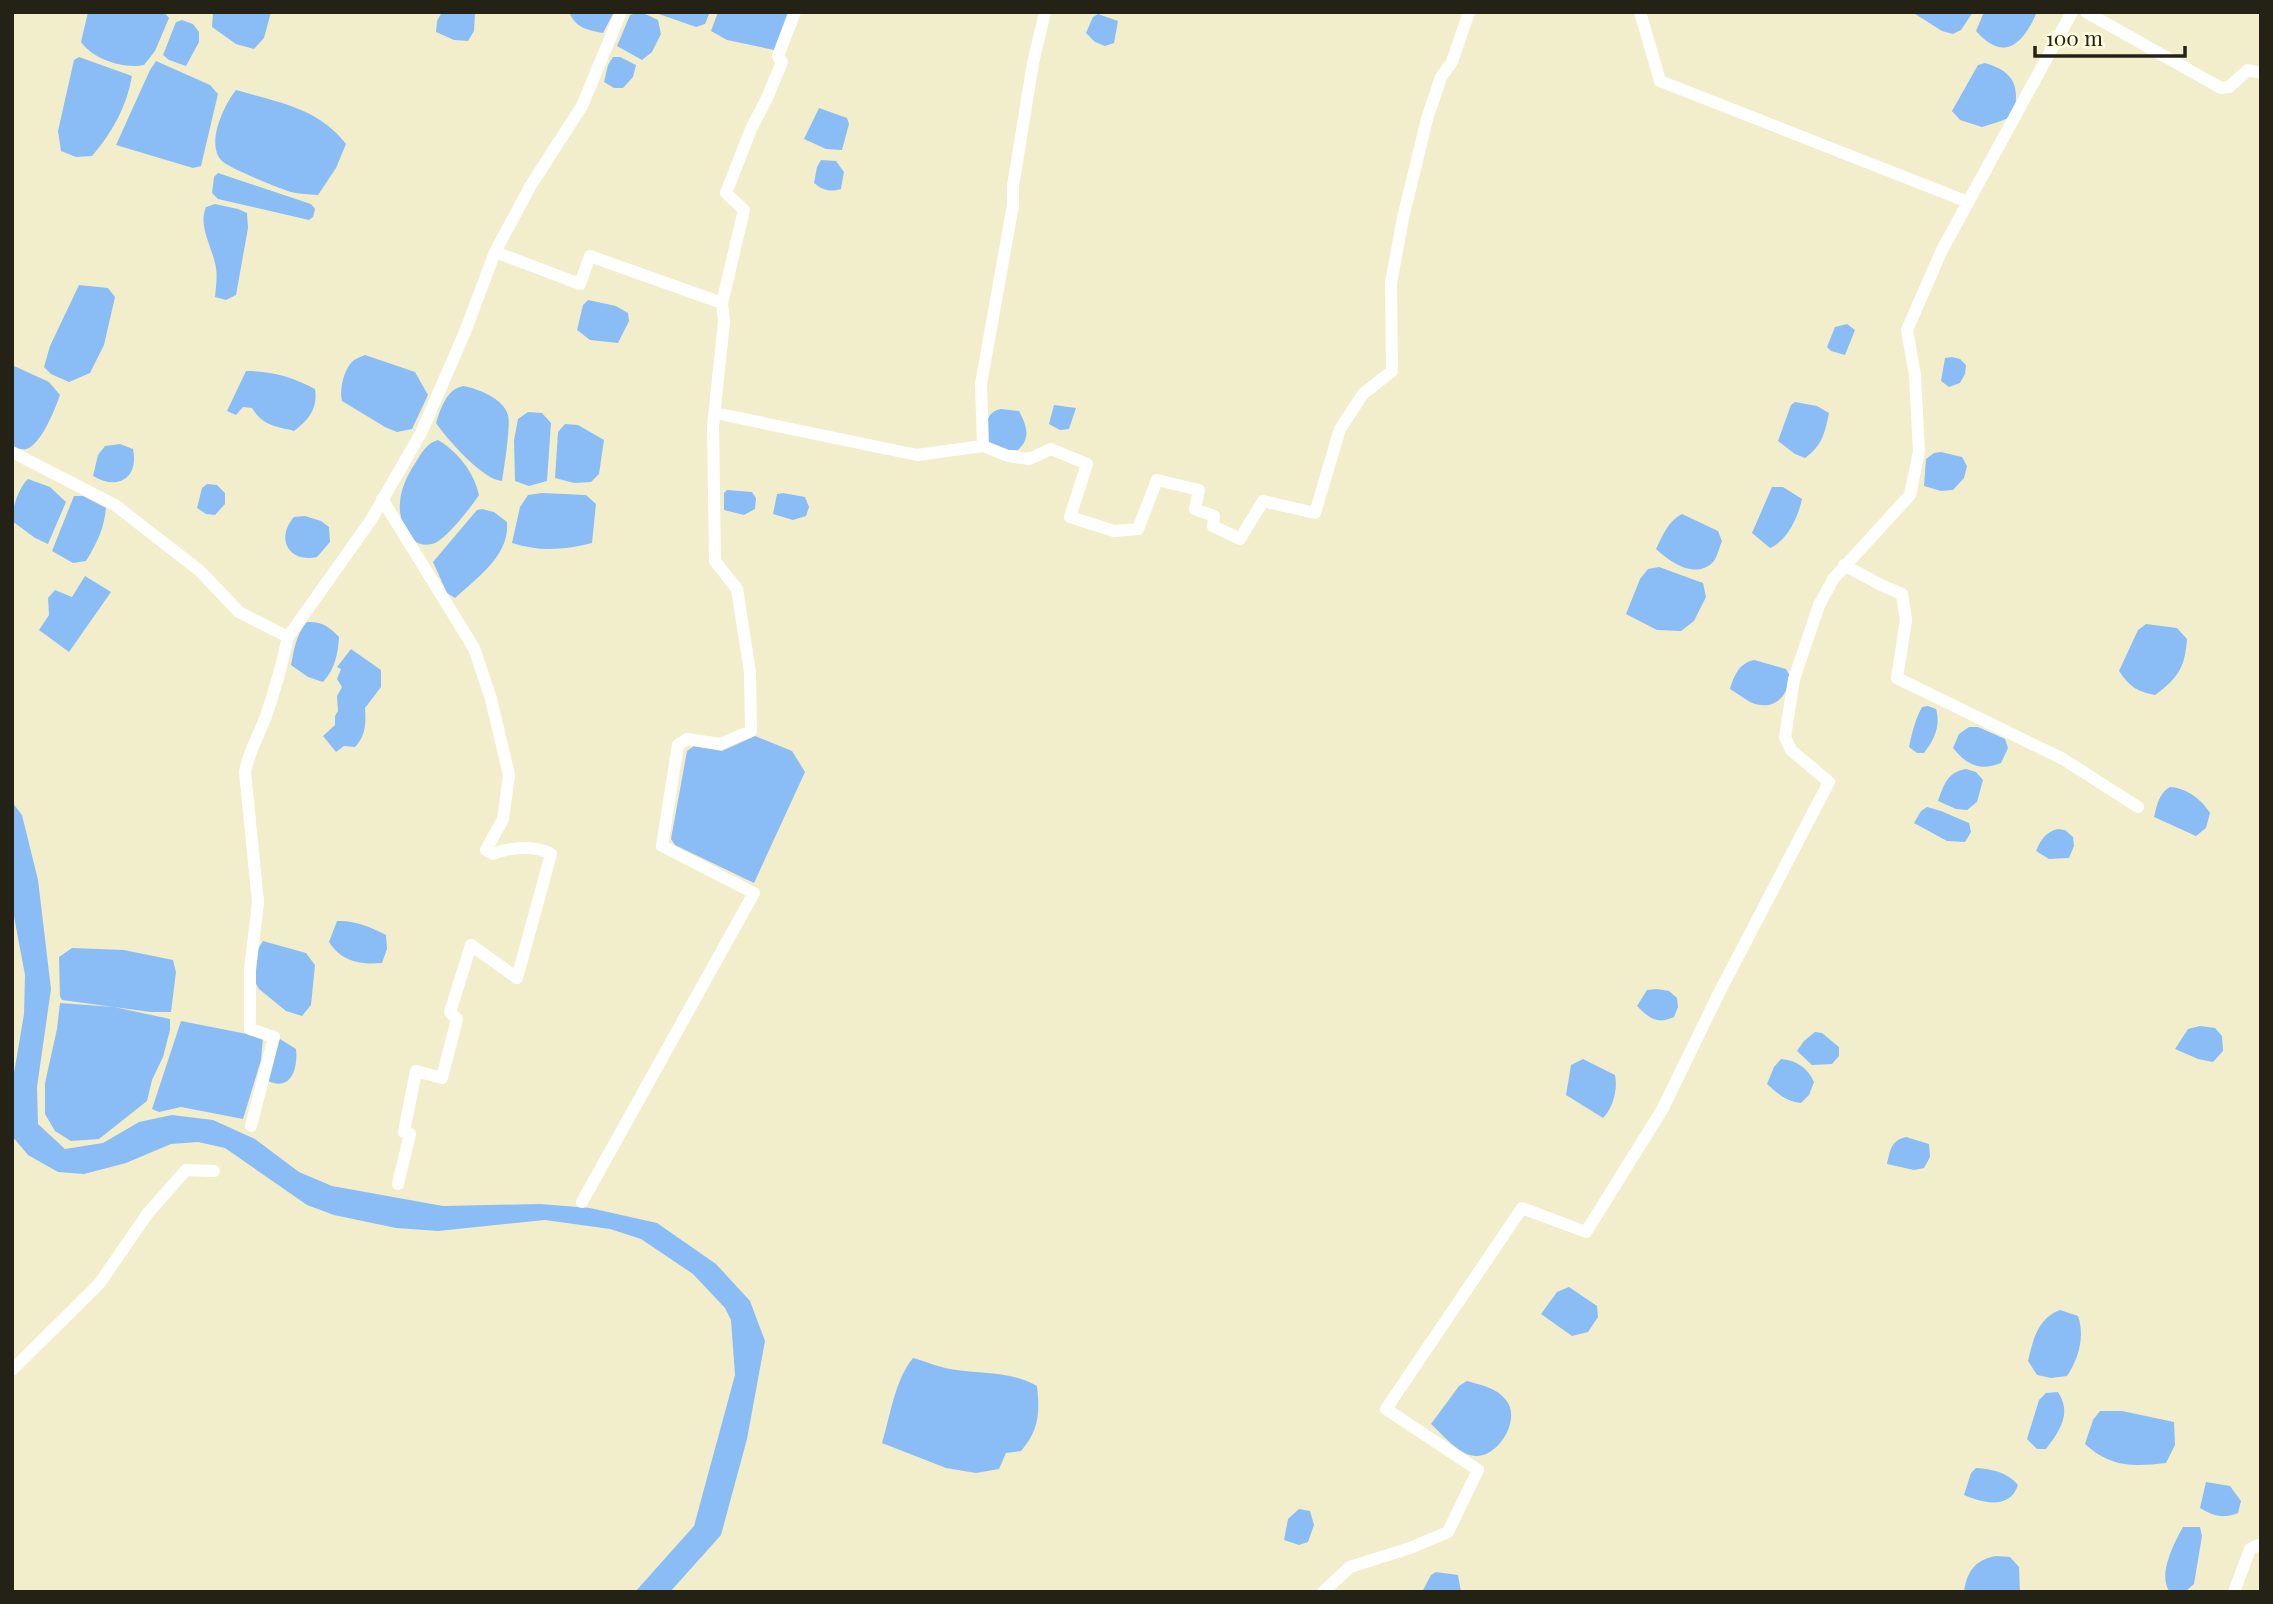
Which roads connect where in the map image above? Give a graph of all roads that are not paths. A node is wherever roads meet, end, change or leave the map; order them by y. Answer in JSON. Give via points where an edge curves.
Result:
{"nodes":[{"id":1,"x":621,"y":12,"type":"edge"},
{"id":2,"x":795,"y":12,"type":"edge"},
{"id":3,"x":1045,"y":12,"type":"edge"},
{"id":4,"x":1469,"y":12,"type":"edge"},
{"id":5,"x":1640,"y":12,"type":"edge"},
{"id":6,"x":2072,"y":12,"type":"edge"},
{"id":7,"x":2086,"y":12,"type":"edge"},
{"id":8,"x":2261,"y":73,"type":"edge"},
{"id":9,"x":1968,"y":202,"type":"junction"},
{"id":10,"x":495,"y":252,"type":"junction"},
{"id":11,"x":722,"y":303,"type":"junction"},
{"id":12,"x":715,"y":413,"type":"junction"},
{"id":13,"x":983,"y":446,"type":"junction"},
{"id":14,"x":12,"y":452,"type":"edge"},
{"id":15,"x":382,"y":499,"type":"junction"},
{"id":16,"x":1844,"y":565,"type":"junction"},
{"id":17,"x":288,"y":637,"type":"junction"},
{"id":18,"x":2138,"y":807,"type":"dead end"},
{"id":19,"x":251,"y":1126,"type":"dead end"},
{"id":20,"x":214,"y":1171,"type":"dead end"},
{"id":21,"x":398,"y":1184,"type":"dead end"},
{"id":22,"x":582,"y":1202,"type":"dead end"},
{"id":23,"x":12,"y":1370,"type":"edge"},
{"id":24,"x":2261,"y":1544,"type":"edge"},
{"id":25,"x":1322,"y":1592,"type":"edge"},
{"id":26,"x":2234,"y":1592,"type":"edge"}],
"edges":[{"from":1,"to":10,"type":"street","via":[[582,106]]},
{"from":2,"to":11,"type":"street","via":[[778,55],[782,62],[726,193],[744,210]]},
{"from":3,"to":13,"type":"street","via":[[981,384]]},
{"from":4,"to":13,"type":"street","via":[[1427,119],[1403,218],[1391,283],[1392,371],[1363,394],[1340,429],[1315,513],[1263,501],[1240,539],[1213,526],[1214,516],[1195,509],[1199,489],[1157,480],[1138,529],[1114,531],[1070,517],[1087,464],[1051,449],[1029,458]]},
{"from":5,"to":9,"type":"street","via":[[1660,81]]},
{"from":6,"to":9,"type":"street"},
{"from":7,"to":8,"type":"street","via":[[2221,88],[2229,87],[2248,70]]},
{"from":9,"to":16,"type":"street","via":[[1907,330],[1915,375],[1919,452],[1910,495]]},
{"from":10,"to":11,"type":"street","via":[[580,284],[590,256]]},
{"from":10,"to":15,"type":"street","via":[[421,433]]},
{"from":11,"to":12,"type":"street"},
{"from":12,"to":13,"type":"street","via":[[917,455]]},
{"from":12,"to":22,"type":"street","via":[[715,561],[737,589],[750,673],[751,731],[720,744],[687,739],[678,746],[662,846],[754,892]]},
{"from":14,"to":17,"type":"street","via":[[115,505],[200,571],[239,612]]},
{"from":15,"to":17,"type":"street"},
{"from":15,"to":21,"type":"street","via":[[474,648],[491,699],[509,775],[503,819],[486,850],[493,854],[541,848],[551,854],[517,978],[471,945],[450,1012],[457,1019],[442,1078],[416,1071],[404,1132],[410,1133]]},
{"from":16,"to":18,"type":"street","via":[[1902,594],[1906,620],[1897,678],[2063,759]]},
{"from":16,"to":25,"type":"street","via":[[1819,605],[1794,679],[1785,737],[1791,750],[1829,782],[1662,1110],[1586,1232],[1522,1208],[1386,1409],[1478,1470],[1448,1532],[1350,1567]]},
{"from":17,"to":19,"type":"street","via":[[245,772],[258,902],[250,970],[250,1029],[274,1037]]},
{"from":20,"to":23,"type":"street","via":[[186,1170],[148,1213],[99,1284]]},
{"from":24,"to":26,"type":"street","via":[[2250,1549]]}]}
